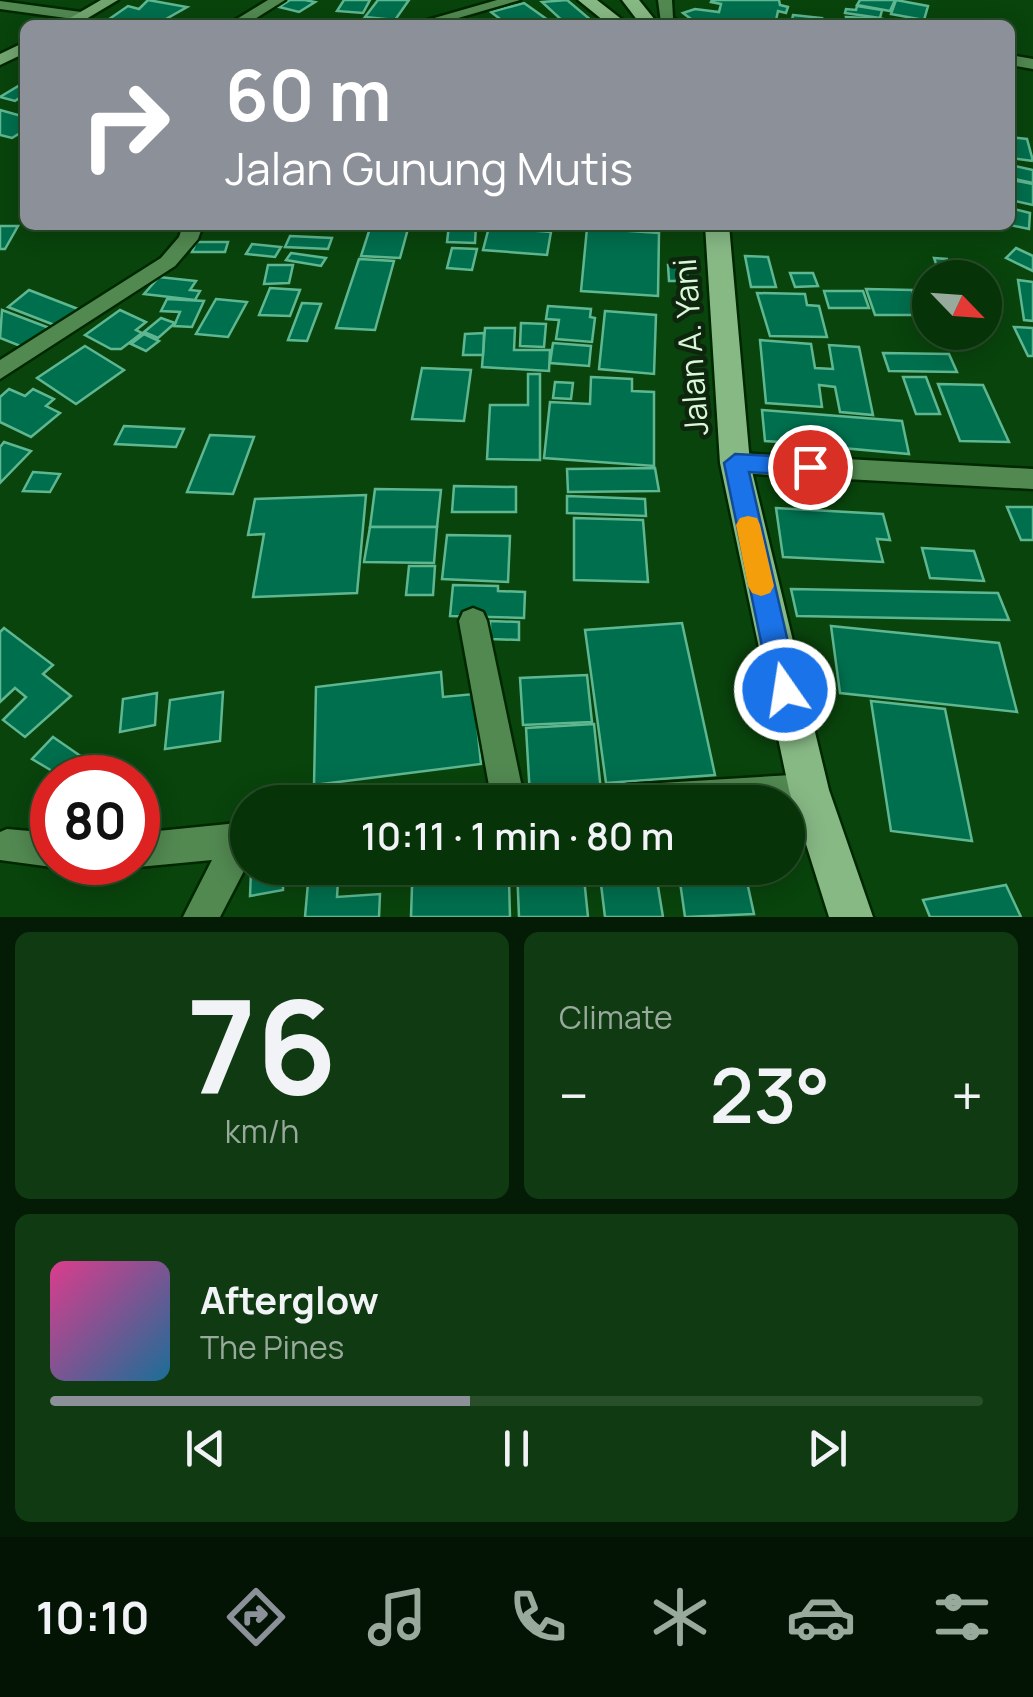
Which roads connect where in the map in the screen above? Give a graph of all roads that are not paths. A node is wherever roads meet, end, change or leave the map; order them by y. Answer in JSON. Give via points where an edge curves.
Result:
{"nodes":[{"id":1,"x":111,"y":0,"type":"edge"},
{"id":2,"x":278,"y":0,"type":"edge"},
{"id":3,"x":513,"y":0,"type":"edge"},
{"id":4,"x":586,"y":0,"type":"edge"},
{"id":5,"x":630,"y":0,"type":"edge"},
{"id":6,"x":0,"y":4,"type":"edge"},
{"id":7,"x":82,"y":16,"type":"junction"},
{"id":8,"x":75,"y":20,"type":"edge"},
{"id":9,"x":243,"y":20,"type":"edge"},
{"id":10,"x":440,"y":20,"type":"edge"},
{"id":11,"x":613,"y":20,"type":"edge"},
{"id":12,"x":646,"y":20,"type":"edge"},
{"id":13,"x":14,"y":49,"type":"edge"},
{"id":14,"x":0,"y":60,"type":"edge"},
{"id":15,"x":191,"y":230,"type":"edge"},
{"id":16,"x":717,"y":230,"type":"edge"},
{"id":17,"x":0,"y":370,"type":"edge"},
{"id":18,"x":735,"y":463,"type":"junction"},
{"id":19,"x":1033,"y":479,"type":"edge"},
{"id":20,"x":473,"y":621,"type":"dead end"},
{"id":21,"x":506,"y":785,"type":"edge"},
{"id":22,"x":805,"y":790,"type":"edge"},
{"id":23,"x":808,"y":790,"type":"junction"},
{"id":24,"x":230,"y":841,"type":"edge"},
{"id":25,"x":2,"y":843,"type":"edge"},
{"id":26,"x":30,"y":847,"type":"edge"},
{"id":27,"x":160,"y":848,"type":"edge"},
{"id":28,"x":230,"y":865,"type":"edge"},
{"id":29,"x":201,"y":917,"type":"edge"},
{"id":30,"x":851,"y":917,"type":"edge"}],
"edges":[{"from":1,"to":7,"type":"main road"},
{"from":2,"to":9,"type":"street"},
{"from":3,"to":10,"type":"street"},
{"from":4,"to":11,"type":"highway"},
{"from":5,"to":12,"type":"highway"},
{"from":6,"to":7,"type":"street"},
{"from":7,"to":8,"type":"main road"},
{"from":13,"to":14,"type":"main road"},
{"from":15,"to":17,"type":"street","via":[[168,262]]},
{"from":16,"to":18,"type":"highway","name":"Jalan A. Yani"},
{"from":18,"to":19,"type":"street"},
{"from":18,"to":23,"type":"highway","name":"Jalan A. Yani"},
{"from":20,"to":21,"type":"street"},
{"from":22,"to":23,"type":"street"},
{"from":23,"to":30,"type":"highway","name":"Jalan A. Yani"},
{"from":24,"to":27,"type":"street"},
{"from":25,"to":26,"type":"street"},
{"from":28,"to":29,"type":"street"}]}
